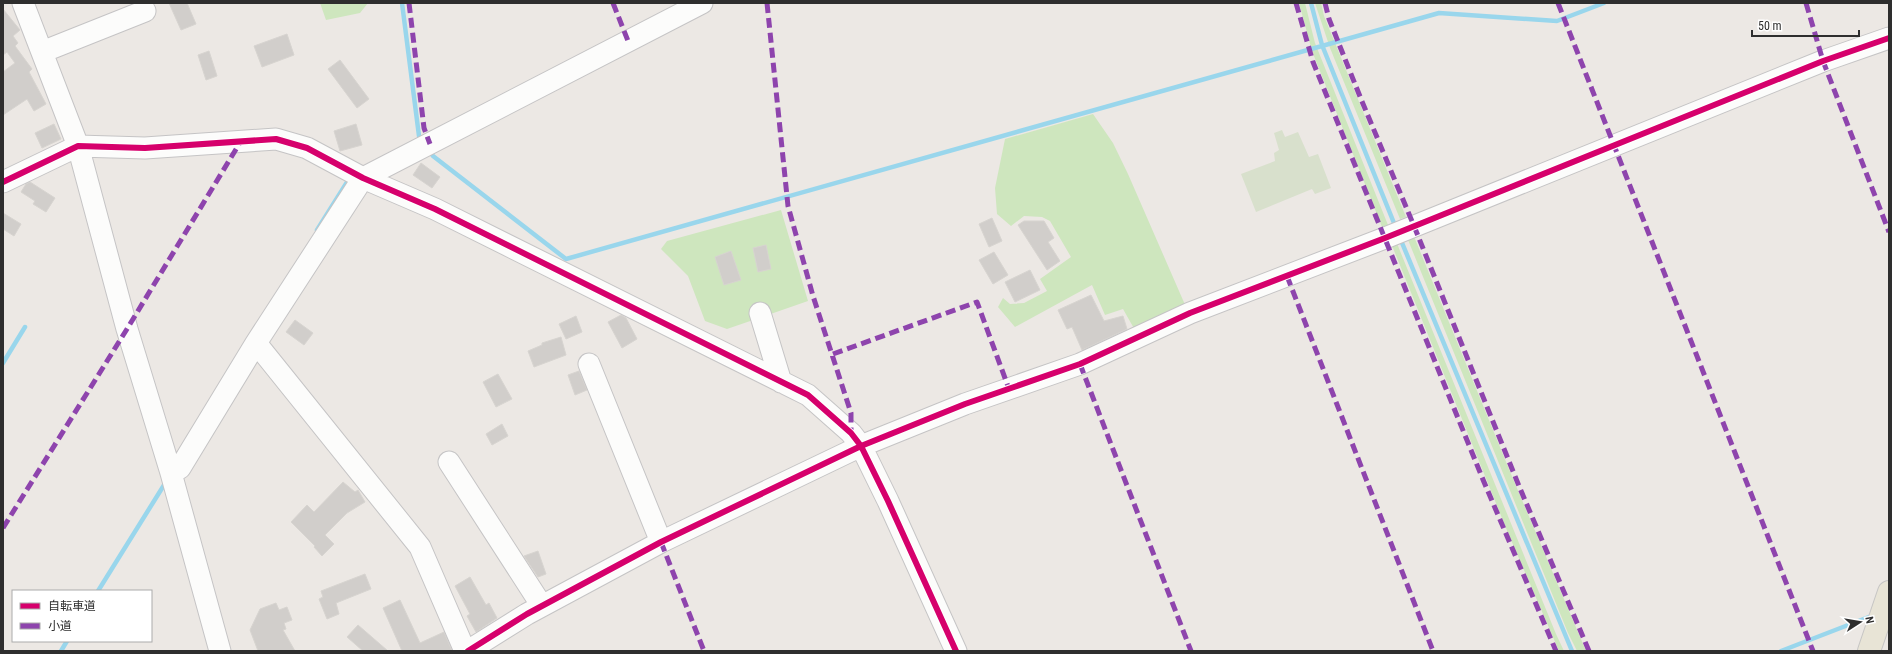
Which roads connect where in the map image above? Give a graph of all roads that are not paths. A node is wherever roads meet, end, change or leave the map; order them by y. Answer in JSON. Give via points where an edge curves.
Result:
{"nodes":[{"id":1,"x":23,"y":3,"type":"edge"},
{"id":2,"x":702,"y":3,"type":"edge"},
{"id":3,"x":145,"y":11,"type":"dead end"},
{"id":4,"x":1889,"y":38,"type":"edge"},
{"id":5,"x":42,"y":52,"type":"junction"},
{"id":6,"x":78,"y":146,"type":"junction"},
{"id":7,"x":363,"y":178,"type":"junction"},
{"id":8,"x":3,"y":182,"type":"edge"},
{"id":9,"x":760,"y":313,"type":"dead end"},
{"id":10,"x":256,"y":344,"type":"junction"},
{"id":11,"x":589,"y":364,"type":"dead end"},
{"id":12,"x":781,"y":382,"type":"junction"},
{"id":13,"x":860,"y":446,"type":"junction"},
{"id":14,"x":449,"y":462,"type":"dead end"},
{"id":15,"x":172,"y":474,"type":"junction"},
{"id":16,"x":661,"y":542,"type":"junction"},
{"id":17,"x":1889,"y":592,"type":"edge"},
{"id":18,"x":542,"y":606,"type":"junction"},
{"id":19,"x":220,"y":651,"type":"edge"},
{"id":20,"x":467,"y":651,"type":"edge"},
{"id":21,"x":956,"y":651,"type":"edge"},
{"id":22,"x":1869,"y":651,"type":"edge"}],
"edges":[{"from":1,"to":5,"type":"street"},
{"from":2,"to":7,"type":"street"},
{"from":3,"to":5,"type":"street"},
{"from":4,"to":13,"type":"street","via":[[1823,61],[1385,238],[1190,313],[1080,364],[965,404]]},
{"from":5,"to":6,"type":"street"},
{"from":6,"to":7,"type":"street","via":[[145,148],[276,139],[307,148]]},
{"from":6,"to":8,"type":"street"},
{"from":6,"to":15,"type":"street","via":[[127,329]]},
{"from":7,"to":10,"type":"street"},
{"from":7,"to":12,"type":"street","via":[[435,209]]},
{"from":9,"to":12,"type":"street"},
{"from":10,"to":15,"type":"street","via":[[180,468]]},
{"from":10,"to":20,"type":"street","via":[[420,547]]},
{"from":11,"to":16,"type":"street"},
{"from":12,"to":13,"type":"street","via":[[808,395],[851,433]]},
{"from":13,"to":16,"type":"street"},
{"from":13,"to":21,"type":"street","via":[[888,501]]},
{"from":14,"to":18,"type":"street"},
{"from":15,"to":19,"type":"street"},
{"from":16,"to":18,"type":"street"},
{"from":17,"to":22,"type":"main road"},
{"from":18,"to":20,"type":"street"}]}
